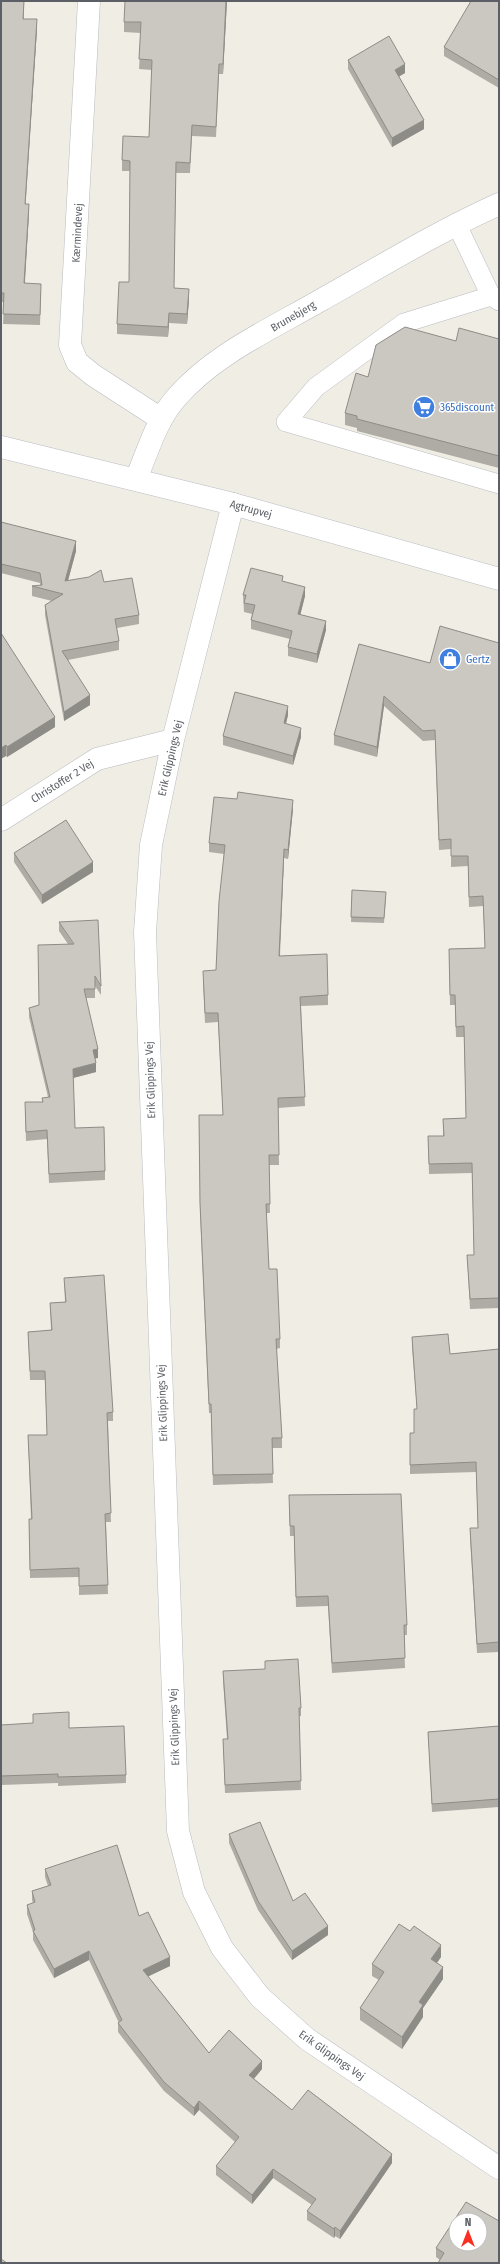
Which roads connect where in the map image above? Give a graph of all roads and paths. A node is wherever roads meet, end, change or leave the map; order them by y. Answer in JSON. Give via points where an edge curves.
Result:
{"nodes":[{"id":1,"x":89,"y":1,"type":"edge"},
{"id":2,"x":499,"y":204,"type":"edge"},
{"id":3,"x":456,"y":223,"type":"junction"},
{"id":4,"x":495,"y":299,"type":"edge"},
{"id":5,"x":161,"y":419,"type":"junction"},
{"id":6,"x":1,"y":447,"type":"edge"},
{"id":7,"x":136,"y":479,"type":"junction"},
{"id":8,"x":499,"y":484,"type":"edge"},
{"id":9,"x":233,"y":504,"type":"junction"},
{"id":10,"x":499,"y":579,"type":"edge"},
{"id":11,"x":173,"y":740,"type":"junction"},
{"id":12,"x":1,"y":820,"type":"edge"},
{"id":13,"x":499,"y":2168,"type":"edge"}],
"edges":[{"from":1,"to":5,"type":"street","name":"Kærmindevej","via":[[70,345],[77,362],[93,376]]},
{"from":2,"to":3,"type":"street","name":"Brunebjerg"},
{"from":3,"to":4,"type":"lane"},
{"from":3,"to":5,"type":"street","name":"Brunebjerg","via":[[228,355],[199,376],[176,398]]},
{"from":4,"to":8,"type":"lane","via":[[404,323],[316,387],[286,422]]},
{"from":5,"to":7,"type":"street","name":"Brunebjerg"},
{"from":6,"to":7,"type":"street","name":"Agtrupvej"},
{"from":7,"to":9,"type":"street","name":"Agtrupvej"},
{"from":9,"to":10,"type":"street","name":"Agtrupvej"},
{"from":9,"to":11,"type":"street","name":"Erik Glippings Vej"},
{"from":11,"to":12,"type":"street","name":"Christoffer 2 Vej","via":[[97,759]]},
{"from":11,"to":13,"type":"street","name":"Erik Glippings Vej","via":[[151,845],[145,932],[178,1831],[194,1892],[222,1948],[260,1997],[307,2039]]}]}
